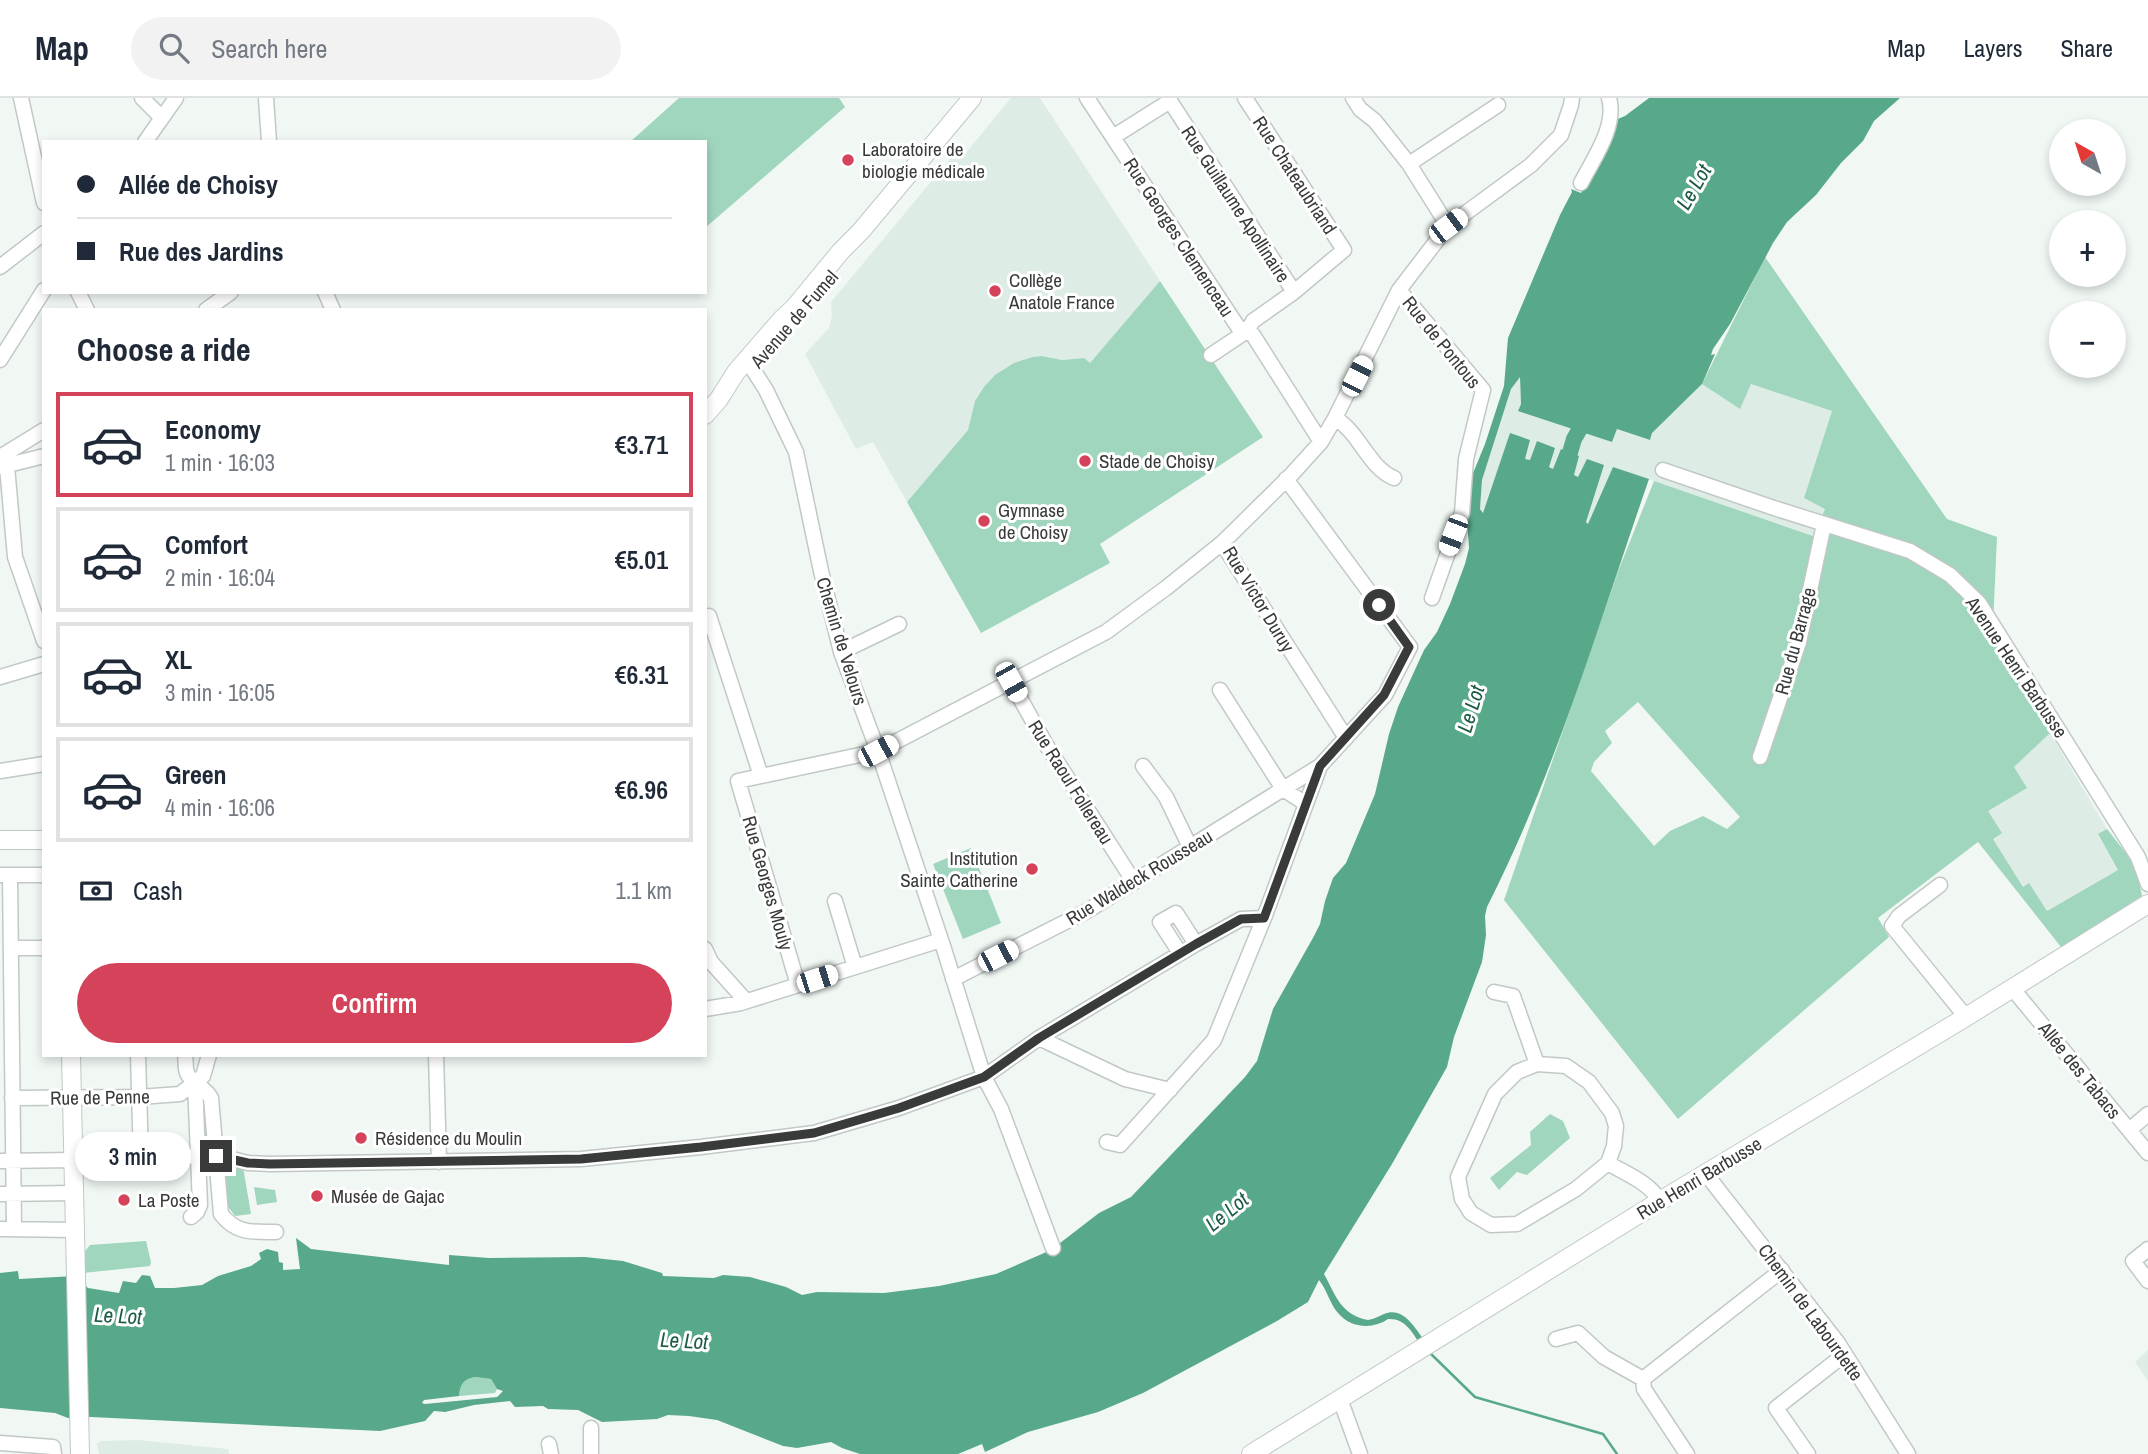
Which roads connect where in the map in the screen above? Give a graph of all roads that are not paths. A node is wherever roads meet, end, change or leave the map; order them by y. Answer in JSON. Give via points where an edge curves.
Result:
{"nodes":[{"id":1,"x":21,"y":98,"type":"edge"},
{"id":2,"x":142,"y":98,"type":"edge"},
{"id":3,"x":176,"y":98,"type":"edge"},
{"id":4,"x":267,"y":98,"type":"edge"},
{"id":5,"x":972,"y":98,"type":"edge"},
{"id":6,"x":1087,"y":98,"type":"edge"},
{"id":7,"x":1245,"y":98,"type":"edge"},
{"id":8,"x":1353,"y":98,"type":"edge"},
{"id":9,"x":1572,"y":98,"type":"edge"},
{"id":10,"x":1609,"y":98,"type":"edge"},
{"id":11,"x":1498,"y":105,"type":"dead end"},
{"id":12,"x":162,"y":118,"type":"junction"},
{"id":13,"x":1113,"y":137,"type":"junction"},
{"id":14,"x":146,"y":140,"type":"edge"},
{"id":15,"x":269,"y":140,"type":"edge"},
{"id":16,"x":1409,"y":164,"type":"junction"},
{"id":17,"x":1581,"y":183,"type":"dead end"},
{"id":18,"x":42,"y":194,"type":"edge"},
{"id":19,"x":1448,"y":226,"type":"junction"},
{"id":20,"x":42,"y":235,"type":"edge"},
{"id":21,"x":0,"y":267,"type":"edge"},
{"id":22,"x":1399,"y":290,"type":"junction"},
{"id":23,"x":1294,"y":292,"type":"junction"},
{"id":24,"x":42,"y":293,"type":"edge"},
{"id":25,"x":228,"y":294,"type":"edge"},
{"id":26,"x":209,"y":308,"type":"edge"},
{"id":27,"x":1247,"y":331,"type":"junction"},
{"id":28,"x":1211,"y":355,"type":"dead end"},
{"id":29,"x":0,"y":360,"type":"edge"},
{"id":30,"x":749,"y":364,"type":"junction"},
{"id":31,"x":707,"y":413,"type":"edge"},
{"id":32,"x":1335,"y":418,"type":"junction"},
{"id":33,"x":42,"y":432,"type":"edge"},
{"id":34,"x":1321,"y":442,"type":"junction"},
{"id":35,"x":42,"y":456,"type":"edge"},
{"id":36,"x":2,"y":463,"type":"edge"},
{"id":37,"x":1663,"y":470,"type":"dead end"},
{"id":38,"x":1394,"y":478,"type":"dead end"},
{"id":39,"x":1286,"y":479,"type":"junction"},
{"id":40,"x":1824,"y":524,"type":"junction"},
{"id":41,"x":1222,"y":543,"type":"junction"},
{"id":42,"x":1432,"y":598,"type":"dead end"},
{"id":43,"x":709,"y":616,"type":"dead end"},
{"id":44,"x":899,"y":624,"type":"dead end"},
{"id":45,"x":42,"y":635,"type":"edge"},
{"id":46,"x":841,"y":652,"type":"junction"},
{"id":47,"x":42,"y":665,"type":"edge"},
{"id":48,"x":0,"y":677,"type":"edge"},
{"id":49,"x":1011,"y":682,"type":"junction"},
{"id":50,"x":1220,"y":690,"type":"dead end"},
{"id":51,"x":1346,"y":738,"type":"junction"},
{"id":52,"x":878,"y":751,"type":"junction"},
{"id":53,"x":1760,"y":757,"type":"dead end"},
{"id":54,"x":42,"y":764,"type":"edge"},
{"id":55,"x":1143,"y":766,"type":"dead end"},
{"id":56,"x":1320,"y":766,"type":"junction"},
{"id":57,"x":0,"y":771,"type":"edge"},
{"id":58,"x":761,"y":776,"type":"junction"},
{"id":59,"x":1283,"y":789,"type":"junction"},
{"id":60,"x":1306,"y":804,"type":"junction"},
{"id":61,"x":0,"y":840,"type":"edge"},
{"id":62,"x":40,"y":842,"type":"edge"},
{"id":63,"x":1190,"y":847,"type":"junction"},
{"id":64,"x":5,"y":875,"type":"edge"},
{"id":65,"x":42,"y":875,"type":"edge"},
{"id":66,"x":1134,"y":882,"type":"junction"},
{"id":67,"x":2148,"y":884,"type":"edge"},
{"id":68,"x":1941,"y":885,"type":"dead end"},
{"id":69,"x":835,"y":901,"type":"dead end"},
{"id":70,"x":2148,"y":904,"type":"edge"},
{"id":71,"x":1264,"y":918,"type":"junction"},
{"id":72,"x":941,"y":940,"type":"junction"},
{"id":73,"x":1196,"y":944,"type":"junction"},
{"id":74,"x":11,"y":948,"type":"junction"},
{"id":75,"x":42,"y":948,"type":"edge"},
{"id":76,"x":707,"y":953,"type":"edge"},
{"id":77,"x":1180,"y":953,"type":"junction"},
{"id":78,"x":855,"y":967,"type":"junction"},
{"id":79,"x":953,"y":979,"type":"junction"},
{"id":80,"x":798,"y":985,"type":"junction"},
{"id":81,"x":6,"y":988,"type":"edge"},
{"id":82,"x":2012,"y":988,"type":"junction"},
{"id":83,"x":1494,"y":992,"type":"dead end"},
{"id":84,"x":746,"y":1001,"type":"junction"},
{"id":85,"x":707,"y":1009,"type":"edge"},
{"id":86,"x":1966,"y":1017,"type":"junction"},
{"id":87,"x":1039,"y":1038,"type":"junction"},
{"id":88,"x":71,"y":1057,"type":"edge"},
{"id":89,"x":138,"y":1057,"type":"edge"},
{"id":90,"x":208,"y":1057,"type":"edge"},
{"id":91,"x":436,"y":1057,"type":"edge"},
{"id":92,"x":186,"y":1062,"type":"edge"},
{"id":93,"x":1537,"y":1064,"type":"junction"},
{"id":94,"x":984,"y":1077,"type":"junction"},
{"id":95,"x":190,"y":1086,"type":"junction"},
{"id":96,"x":1170,"y":1090,"type":"junction"},
{"id":97,"x":139,"y":1097,"type":"junction"},
{"id":98,"x":12,"y":1098,"type":"junction"},
{"id":99,"x":72,"y":1098,"type":"junction"},
{"id":100,"x":2148,"y":1114,"type":"edge"},
{"id":101,"x":2129,"y":1130,"type":"junction"},
{"id":102,"x":1107,"y":1142,"type":"dead end"},
{"id":103,"x":2148,"y":1153,"type":"edge"},
{"id":104,"x":199,"y":1156,"type":"junction"},
{"id":105,"x":216,"y":1156,"type":"junction"},
{"id":106,"x":141,"y":1160,"type":"junction"},
{"id":107,"x":7,"y":1161,"type":"edge"},
{"id":108,"x":439,"y":1162,"type":"junction"},
{"id":109,"x":73,"y":1163,"type":"junction"},
{"id":110,"x":1608,"y":1163,"type":"junction"},
{"id":111,"x":1706,"y":1174,"type":"junction"},
{"id":112,"x":73,"y":1193,"type":"junction"},
{"id":113,"x":7,"y":1194,"type":"edge"},
{"id":114,"x":1660,"y":1201,"type":"junction"},
{"id":115,"x":191,"y":1217,"type":"dead end"},
{"id":116,"x":7,"y":1229,"type":"edge"},
{"id":117,"x":75,"y":1230,"type":"junction"},
{"id":118,"x":276,"y":1231,"type":"dead end"},
{"id":119,"x":1053,"y":1248,"type":"dead end"},
{"id":120,"x":2148,"y":1249,"type":"edge"},
{"id":121,"x":1782,"y":1270,"type":"junction"},
{"id":122,"x":2148,"y":1281,"type":"edge"},
{"id":123,"x":1556,"y":1339,"type":"dead end"},
{"id":124,"x":1844,"y":1354,"type":"junction"},
{"id":125,"x":1643,"y":1379,"type":"junction"},
{"id":126,"x":1340,"y":1399,"type":"junction"},
{"id":127,"x":591,"y":1428,"type":"dead end"},
{"id":128,"x":0,"y":1443,"type":"edge"},
{"id":129,"x":53,"y":1451,"type":"edge"},
{"id":130,"x":80,"y":1451,"type":"edge"},
{"id":131,"x":591,"y":1454,"type":"edge"},
{"id":132,"x":1251,"y":1454,"type":"edge"},
{"id":133,"x":1360,"y":1454,"type":"edge"},
{"id":134,"x":1687,"y":1454,"type":"edge"},
{"id":135,"x":1808,"y":1454,"type":"edge"},
{"id":136,"x":1908,"y":1454,"type":"edge"}],
"edges":[{"from":1,"to":18,"type":"street"},
{"from":2,"to":12,"type":"street"},
{"from":3,"to":12,"type":"street"},
{"from":4,"to":15,"type":"street"},
{"from":5,"to":30,"type":"main road","name":"Avenue de Fumel","via":[[782,319]]},
{"from":6,"to":13,"type":"street","name":"Rue Georges Clemenceau"},
{"from":7,"to":23,"type":"street","name":"Rue Chateaubriand","via":[[1344,250]]},
{"from":8,"to":16,"type":"street"},
{"from":9,"to":19,"type":"street","name":"Rue Victor Duruy","via":[[1561,135],[1531,165]]},
{"from":10,"to":17,"type":"street","via":[[1606,134]]},
{"from":11,"to":16,"type":"street"},
{"from":12,"to":14,"type":"street"},
{"from":13,"to":23,"type":"street","name":"Rue Guillaume Apollinaire","via":[[1170,102]]},
{"from":13,"to":27,"type":"street","name":"Rue Georges Clemenceau","via":[[1238,327]]},
{"from":16,"to":19,"type":"street"},
{"from":19,"to":22,"type":"street","name":"Rue Victor Duruy"},
{"from":20,"to":21,"type":"street"},
{"from":22,"to":32,"type":"street","name":"Rue Victor Duruy"},
{"from":22,"to":42,"type":"street","name":"Rue de Pontous","via":[[1483,390],[1466,458],[1462,513]]},
{"from":23,"to":27,"type":"street","name":"Rue Chateaubriand","via":[[1253,321]]},
{"from":24,"to":29,"type":"street"},
{"from":25,"to":26,"type":"street"},
{"from":27,"to":28,"type":"street","name":"Rue Chateaubriand"},
{"from":27,"to":34,"type":"street","name":"Rue Georges Clemenceau"},
{"from":30,"to":31,"type":"main road","name":"Avenue de Fumel","via":[[736,372]]},
{"from":30,"to":46,"type":"street","name":"Chemin de Velours","via":[[796,452]]},
{"from":32,"to":34,"type":"street","name":"Rue Victor Duruy"},
{"from":32,"to":38,"type":"street","via":[[1346,425],[1382,473]]},
{"from":33,"to":36,"type":"street"},
{"from":34,"to":39,"type":"street","name":"Rue Victor Duruy"},
{"from":35,"to":36,"type":"street"},
{"from":36,"to":45,"type":"street","via":[[15,557]]},
{"from":37,"to":40,"type":"street","name":"Avenue Henri Barbusse"},
{"from":39,"to":41,"type":"street","name":"Rue Victor Duruy"},
{"from":39,"to":51,"type":"street","via":[[1409,647],[1384,695]]},
{"from":40,"to":53,"type":"street","name":"Rue du Barrage","via":[[1799,642]]},
{"from":40,"to":67,"type":"street","name":"Avenue Henri Barbusse","via":[[1910,551],[1950,575],[1979,603],[2138,857]]},
{"from":41,"to":49,"type":"street","via":[[1106,632]]},
{"from":41,"to":51,"type":"street","name":"Rue Victor Duruy"},
{"from":43,"to":58,"type":"street"},
{"from":44,"to":46,"type":"street"},
{"from":46,"to":52,"type":"street","name":"Chemin de Velours"},
{"from":47,"to":48,"type":"street"},
{"from":49,"to":52,"type":"street"},
{"from":49,"to":66,"type":"street","name":"Rue Raoul Follereau"},
{"from":50,"to":59,"type":"street"},
{"from":51,"to":56,"type":"street"},
{"from":52,"to":58,"type":"street"},
{"from":52,"to":72,"type":"street","name":"Chemin de Velours"},
{"from":54,"to":57,"type":"street"},
{"from":55,"to":63,"type":"street","via":[[1166,797]]},
{"from":56,"to":59,"type":"street","name":"Rue Waldeck Rousseau"},
{"from":56,"to":60,"type":"street"},
{"from":58,"to":80,"type":"street","name":"Rue Georges Mouly","via":[[738,781]]},
{"from":59,"to":60,"type":"street"},
{"from":59,"to":63,"type":"street","name":"Rue Waldeck Rousseau"},
{"from":60,"to":71,"type":"street"},
{"from":61,"to":62,"type":"main road"},
{"from":63,"to":66,"type":"street","name":"Rue Waldeck Rousseau"},
{"from":64,"to":65,"type":"street"},
{"from":64,"to":74,"type":"street"},
{"from":66,"to":79,"type":"street","name":"Rue Waldeck Rousseau"},
{"from":68,"to":86,"type":"street","via":[[1892,926]]},
{"from":69,"to":78,"type":"street"},
{"from":70,"to":82,"type":"main road","name":"Rue Henri Barbusse"},
{"from":71,"to":73,"type":"street","via":[[1241,919]]},
{"from":71,"to":96,"type":"street","via":[[1214,1040]]},
{"from":72,"to":78,"type":"street"},
{"from":72,"to":79,"type":"street","name":"Chemin de Velours"},
{"from":73,"to":77,"type":"street"},
{"from":73,"to":77,"type":"street","via":[[1176,913],[1160,922]]},
{"from":74,"to":75,"type":"street"},
{"from":74,"to":81,"type":"street"},
{"from":76,"to":84,"type":"street"},
{"from":77,"to":87,"type":"street"},
{"from":78,"to":80,"type":"street"},
{"from":79,"to":94,"type":"street","name":"Chemin de Velours"},
{"from":80,"to":84,"type":"street"},
{"from":81,"to":98,"type":"street"},
{"from":82,"to":86,"type":"main road","name":"Rue Henri Barbusse"},
{"from":82,"to":101,"type":"street","name":"Allée des Tabacs"},
{"from":83,"to":93,"type":"street","via":[[1513,996]]},
{"from":84,"to":85,"type":"street"},
{"from":86,"to":111,"type":"main road","name":"Rue Henri Barbusse"},
{"from":87,"to":94,"type":"street"},
{"from":87,"to":96,"type":"street","via":[[1125,1079]]},
{"from":88,"to":99,"type":"main road"},
{"from":89,"to":97,"type":"street"},
{"from":90,"to":95,"type":"street","via":[[203,1076]]},
{"from":91,"to":108,"type":"street"},
{"from":92,"to":95,"type":"street"},
{"from":93,"to":110,"type":"street","via":[[1566,1066],[1589,1082],[1607,1105],[1616,1126]]},
{"from":93,"to":110,"type":"street","via":[[1517,1072],[1495,1094],[1464,1162],[1458,1177],[1462,1199],[1471,1213],[1491,1225],[1517,1224],[1576,1189]]},
{"from":94,"to":108,"type":"street","via":[[814,1133],[581,1159]]},
{"from":94,"to":119,"type":"street","name":"Chemin de Velours","via":[[1001,1109]]},
{"from":95,"to":97,"type":"street","name":"Rue de Penne","via":[[180,1094]]},
{"from":95,"to":104,"type":"street"},
{"from":95,"to":105,"type":"street","via":[[204,1088],[211,1098]]},
{"from":96,"to":102,"type":"street","via":[[1120,1145]]},
{"from":97,"to":99,"type":"street","name":"Rue de Penne"},
{"from":97,"to":106,"type":"street"},
{"from":98,"to":99,"type":"street","name":"Rue de Penne"},
{"from":98,"to":107,"type":"street"},
{"from":99,"to":109,"type":"main road"},
{"from":100,"to":101,"type":"street"},
{"from":101,"to":103,"type":"street","name":"Allée des Tabacs"},
{"from":104,"to":106,"type":"street"},
{"from":104,"to":115,"type":"street","via":[[200,1205]]},
{"from":105,"to":108,"type":"street","via":[[270,1164]]},
{"from":105,"to":118,"type":"street","via":[[221,1214],[229,1224],[249,1233]]},
{"from":106,"to":109,"type":"street"},
{"from":107,"to":109,"type":"street"},
{"from":107,"to":113,"type":"street"},
{"from":109,"to":112,"type":"main road"},
{"from":110,"to":114,"type":"street","via":[[1642,1182]]},
{"from":111,"to":114,"type":"main road","name":"Rue Henri Barbusse"},
{"from":111,"to":121,"type":"street","name":"Chemin de Labourdette"},
{"from":112,"to":113,"type":"street"},
{"from":112,"to":117,"type":"main road"},
{"from":113,"to":116,"type":"street"},
{"from":114,"to":126,"type":"main road","name":"Rue Henri Barbusse"},
{"from":116,"to":117,"type":"street"},
{"from":117,"to":130,"type":"main road"},
{"from":120,"to":122,"type":"street","via":[[2133,1261]]},
{"from":121,"to":124,"type":"street","name":"Chemin de Labourdette"},
{"from":121,"to":125,"type":"street"},
{"from":123,"to":125,"type":"street","via":[[1578,1333],[1604,1357]]},
{"from":124,"to":135,"type":"street","via":[[1776,1408]]},
{"from":124,"to":136,"type":"street","name":"Chemin de Labourdette"},
{"from":125,"to":134,"type":"street","via":[[1644,1389]]},
{"from":126,"to":132,"type":"main road","name":"Rue Henri Barbusse"},
{"from":126,"to":133,"type":"street"},
{"from":127,"to":131,"type":"street"},
{"from":128,"to":129,"type":"street"}]}
